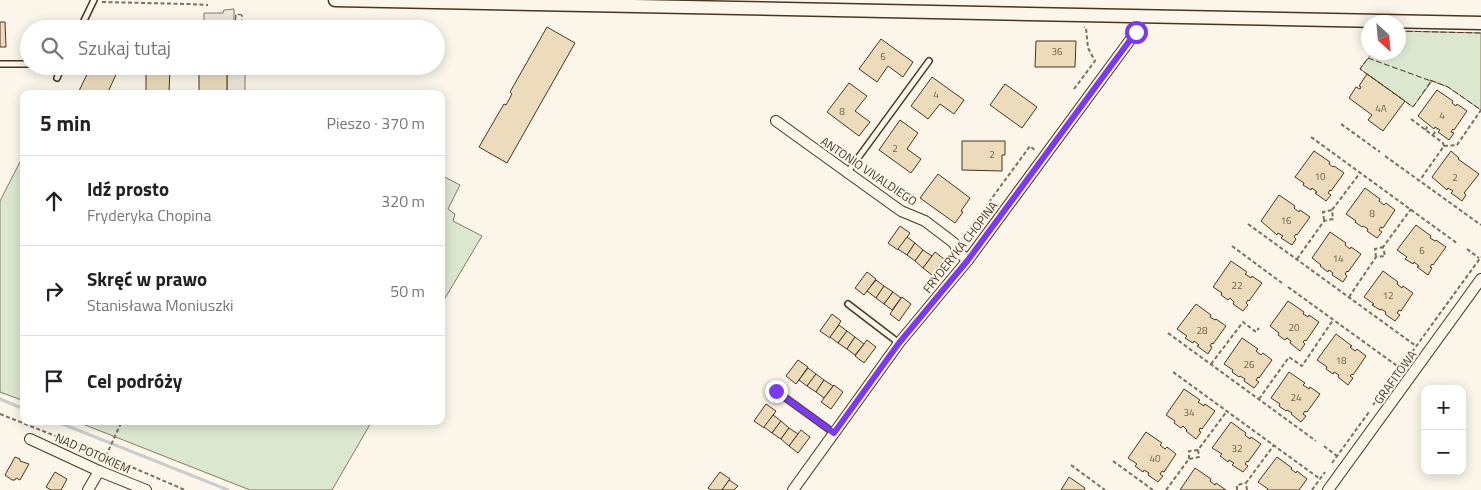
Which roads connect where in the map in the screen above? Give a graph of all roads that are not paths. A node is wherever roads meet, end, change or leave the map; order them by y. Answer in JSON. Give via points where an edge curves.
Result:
{"nodes":[{"id":1,"x":94,"y":0,"type":"edge"},
{"id":2,"x":335,"y":0,"type":"edge"},
{"id":3,"x":384,"y":1,"type":"edge"},
{"id":4,"x":473,"y":1,"type":"edge"},
{"id":5,"x":752,"y":4,"type":"edge"},
{"id":6,"x":1138,"y":16,"type":"junction"},
{"id":7,"x":84,"y":20,"type":"edge"},
{"id":8,"x":1481,"y":23,"type":"edge"},
{"id":9,"x":929,"y":61,"type":"dead end"},
{"id":10,"x":0,"y":64,"type":"edge"},
{"id":11,"x":20,"y":64,"type":"edge"},
{"id":12,"x":58,"y":75,"type":"edge"},
{"id":13,"x":57,"y":78,"type":"dead end"},
{"id":14,"x":776,"y":121,"type":"dead end"},
{"id":15,"x":847,"y":173,"type":"junction"},
{"id":16,"x":968,"y":260,"type":"junction"},
{"id":17,"x":1481,"y":279,"type":"edge"},
{"id":18,"x":848,"y":304,"type":"dead end"},
{"id":19,"x":899,"y":343,"type":"junction"},
{"id":20,"x":776,"y":391,"type":"dead end"},
{"id":21,"x":834,"y":433,"type":"junction"},
{"id":22,"x":30,"y":439,"type":"dead end"},
{"id":23,"x":99,"y":471,"type":"junction"},
{"id":24,"x":88,"y":490,"type":"edge"},
{"id":25,"x":146,"y":490,"type":"edge"},
{"id":26,"x":793,"y":490,"type":"edge"},
{"id":27,"x":1328,"y":490,"type":"edge"}],
"edges":[{"from":1,"to":7,"type":"lane"},
{"from":2,"to":3,"type":"street"},
{"from":3,"to":4,"type":"street"},
{"from":4,"to":5,"type":"street"},
{"from":5,"to":6,"type":"street"},
{"from":6,"to":8,"type":"street"},
{"from":6,"to":16,"type":"street","name":"FRYDERYKA CHOPINA","via":[[1136,32]]},
{"from":9,"to":15,"type":"lane"},
{"from":10,"to":11,"type":"lane"},
{"from":12,"to":13,"type":"lane"},
{"from":14,"to":15,"type":"street","name":"ANTONIO VIVALDIEGO"},
{"from":15,"to":16,"type":"street","name":"ANTONIO VIVALDIEGO","via":[[901,210],[925,221],[954,243]]},
{"from":16,"to":19,"type":"street","name":"FRYDERYKA CHOPINA"},
{"from":17,"to":27,"type":"street","name":"GRAFITOWA"},
{"from":18,"to":19,"type":"lane"},
{"from":19,"to":21,"type":"street","name":"FRYDERYKA CHOPINA"},
{"from":20,"to":21,"type":"lane"},
{"from":21,"to":26,"type":"street","name":"FRYDERYKA CHOPINA"},
{"from":22,"to":23,"type":"street","name":"NAD POTOKIEM"},
{"from":23,"to":24,"type":"street"},
{"from":23,"to":25,"type":"street","name":"NAD POTOKIEM"}]}
